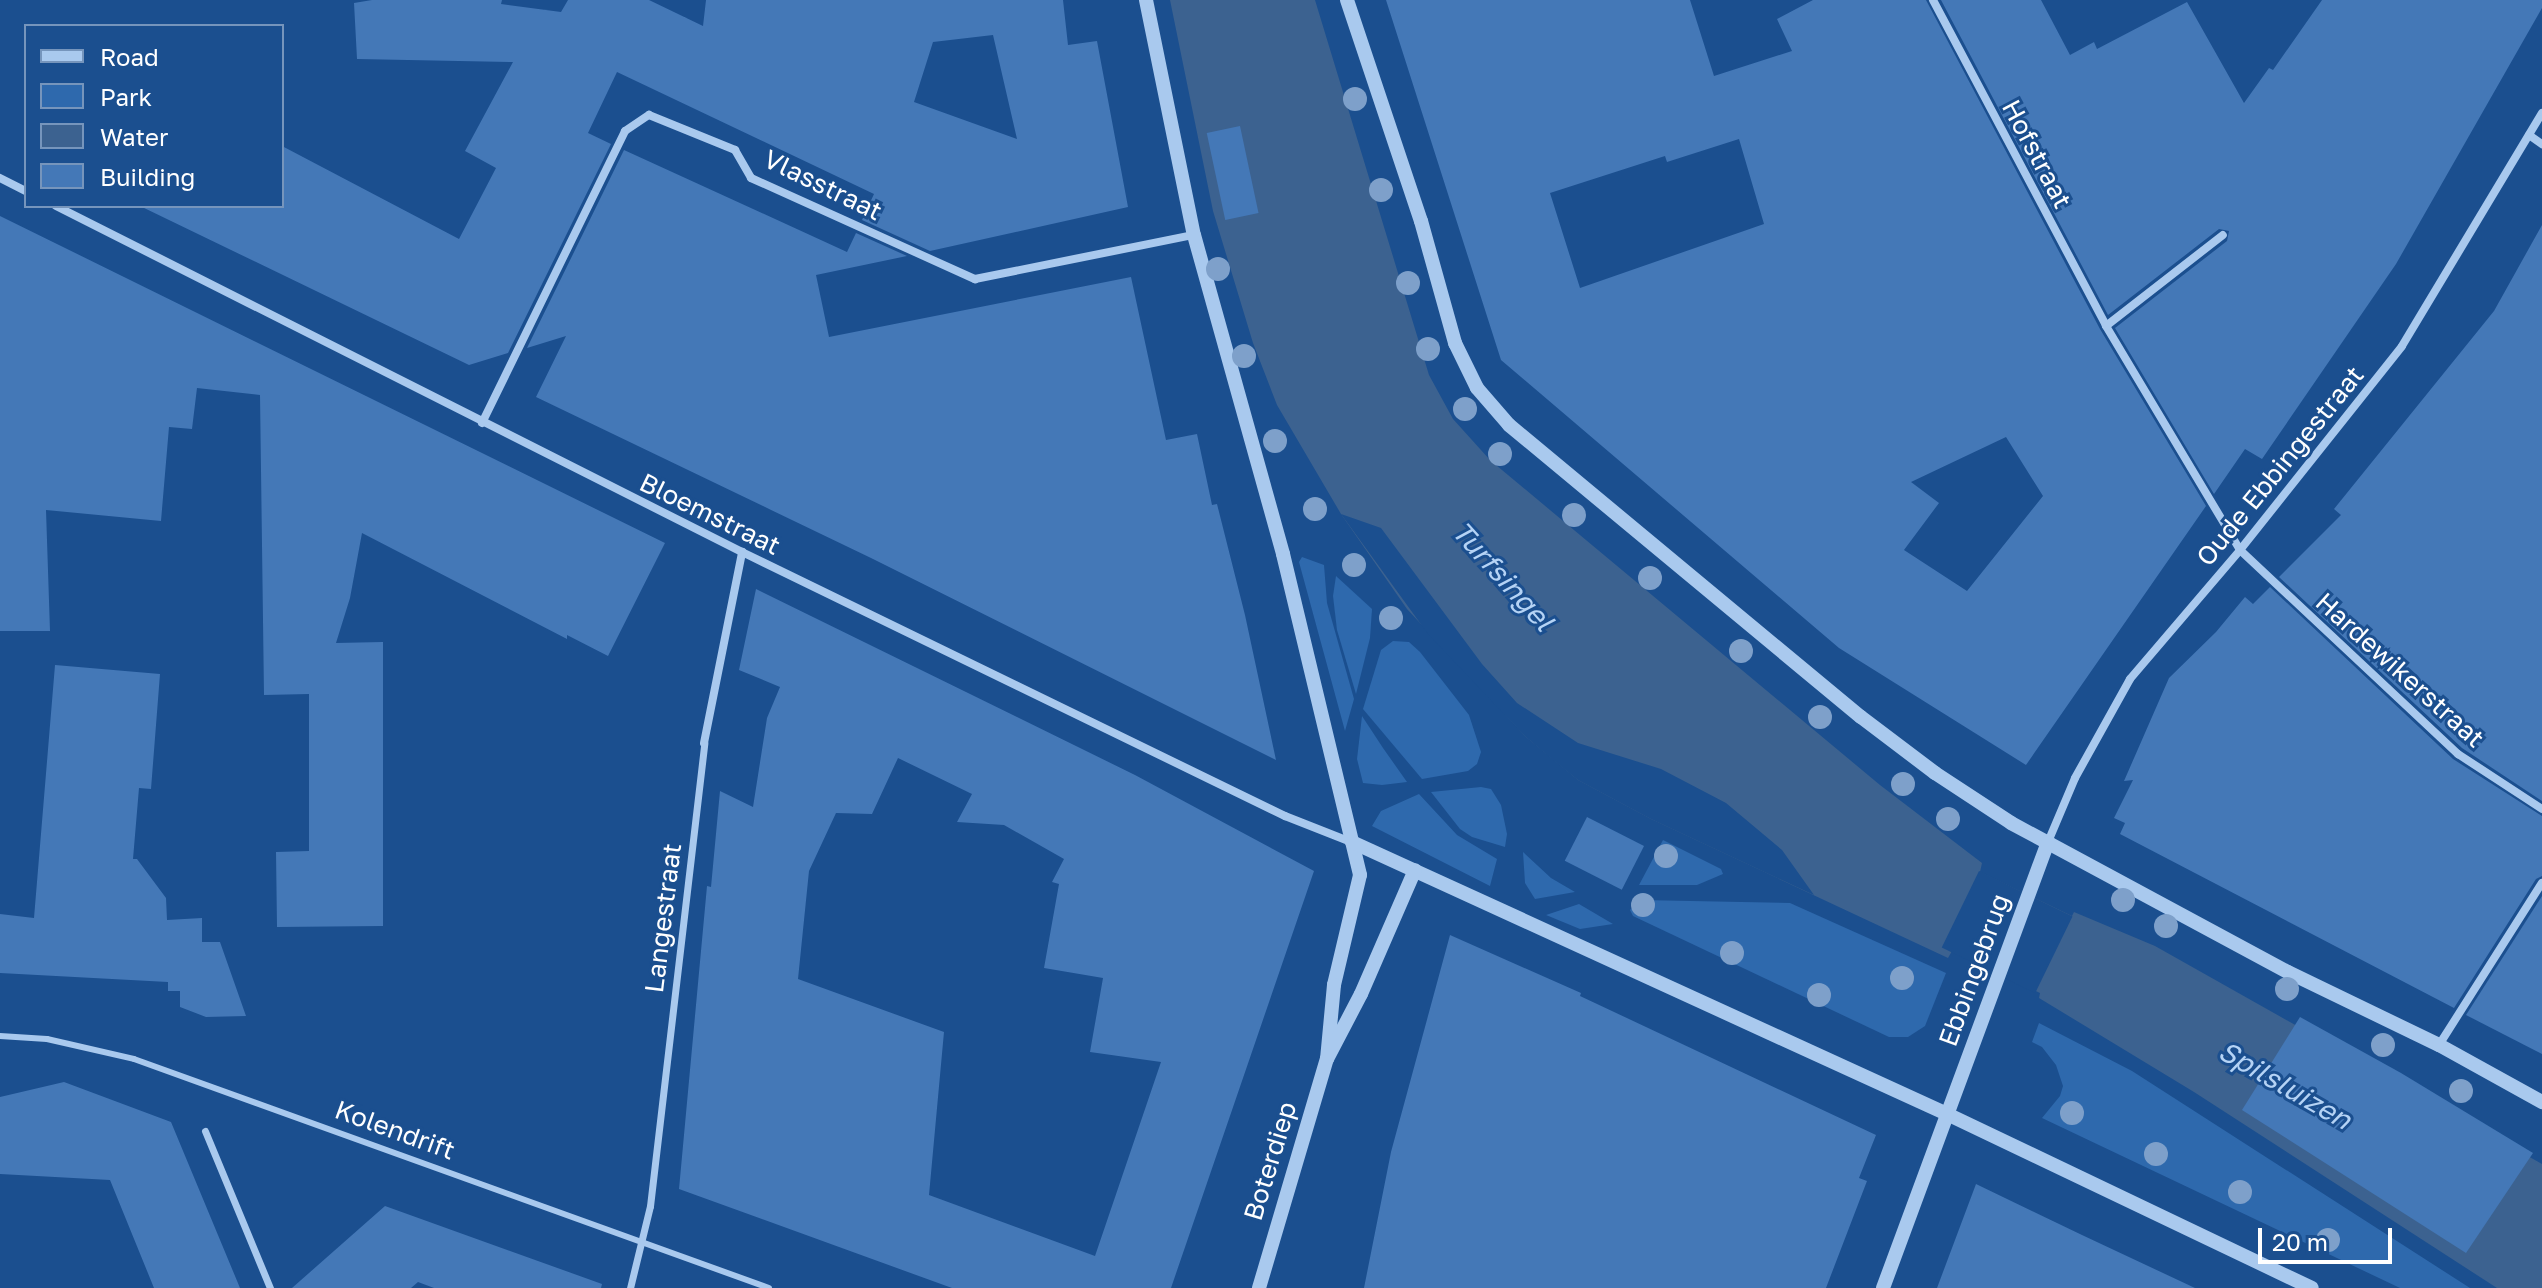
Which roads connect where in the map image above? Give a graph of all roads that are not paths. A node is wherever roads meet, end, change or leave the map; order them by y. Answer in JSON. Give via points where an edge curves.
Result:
{"nodes":[{"id":1,"x":1146,"y":0,"type":"edge"},
{"id":2,"x":1347,"y":0,"type":"edge"},
{"id":3,"x":1933,"y":0,"type":"edge"},
{"id":4,"x":2542,"y":113,"type":"edge"},
{"id":5,"x":2529,"y":135,"type":"junction"},
{"id":6,"x":2542,"y":144,"type":"edge"},
{"id":7,"x":0,"y":178,"type":"edge"},
{"id":8,"x":24,"y":190,"type":"edge"},
{"id":9,"x":60,"y":208,"type":"edge"},
{"id":10,"x":1194,"y":235,"type":"junction"},
{"id":11,"x":2223,"y":235,"type":"dead end"},
{"id":12,"x":2106,"y":326,"type":"junction"},
{"id":13,"x":482,"y":423,"type":"junction"},
{"id":14,"x":2240,"y":550,"type":"junction"},
{"id":15,"x":742,"y":552,"type":"junction"},
{"id":16,"x":704,"y":743,"type":"joint"},
{"id":17,"x":2542,"y":809,"type":"edge"},
{"id":18,"x":1352,"y":842,"type":"junction"},
{"id":19,"x":2048,"y":842,"type":"junction"},
{"id":20,"x":1415,"y":870,"type":"junction"},
{"id":21,"x":2542,"y":883,"type":"edge"},
{"id":22,"x":0,"y":1036,"type":"edge"},
{"id":23,"x":2439,"y":1045,"type":"junction"},
{"id":24,"x":1327,"y":1059,"type":"junction"},
{"id":25,"x":2542,"y":1102,"type":"edge"},
{"id":26,"x":1947,"y":1114,"type":"junction"},
{"id":27,"x":205,"y":1131,"type":"dead end"},
{"id":28,"x":644,"y":1242,"type":"junction"},
{"id":29,"x":1256,"y":1284,"type":"edge"},
{"id":30,"x":270,"y":1288,"type":"edge"},
{"id":31,"x":630,"y":1288,"type":"edge"},
{"id":32,"x":769,"y":1288,"type":"edge"},
{"id":33,"x":1883,"y":1288,"type":"edge"},
{"id":34,"x":2312,"y":1288,"type":"edge"}],
"edges":[{"from":1,"to":10,"type":"street"},
{"from":2,"to":19,"type":"street","via":[[1421,221],[1455,343],[1492,407],[1861,717],[1935,773]]},
{"from":3,"to":12,"type":"street","name":"Hofstraat"},
{"from":4,"to":5,"type":"street","name":"Oude Ebbingestraat"},
{"from":5,"to":6,"type":"street"},
{"from":5,"to":14,"type":"street","name":"Oude Ebbingestraat","via":[[2402,346]]},
{"from":7,"to":8,"type":"street"},
{"from":9,"to":13,"type":"street","name":"Bloemstraat"},
{"from":10,"to":13,"type":"street","name":"Vlasstraat","via":[[975,279],[751,178],[735,150],[649,115],[625,131]]},
{"from":10,"to":18,"type":"street","via":[[1283,554]]},
{"from":11,"to":12,"type":"street"},
{"from":12,"to":14,"type":"street","name":"Hofstraat"},
{"from":13,"to":15,"type":"street","name":"Bloemstraat"},
{"from":14,"to":17,"type":"street","name":"Hardewikerstraat","via":[[2458,754]]},
{"from":14,"to":19,"type":"street","name":"Oude Ebbingestraat","via":[[2130,679],[2075,778]]},
{"from":15,"to":16,"type":"street","name":"Langestraat"},
{"from":15,"to":18,"type":"street","name":"Bloemstraat","via":[[1285,816]]},
{"from":16,"to":28,"type":"street","name":"Langestraat"},
{"from":18,"to":20,"type":"street"},
{"from":18,"to":24,"type":"street","name":"Boterdiep","via":[[1360,875],[1334,985]]},
{"from":19,"to":23,"type":"street","via":[[2288,972]]},
{"from":19,"to":26,"type":"street","name":"Ebbingebrug"},
{"from":20,"to":24,"type":"street","name":"Boterdiep"},
{"from":20,"to":26,"type":"street"},
{"from":21,"to":23,"type":"street"},
{"from":22,"to":28,"type":"lane","name":"Kolendrift","via":[[47,1039],[134,1059]]},
{"from":23,"to":25,"type":"street"},
{"from":24,"to":29,"type":"street","name":"Boterdiep"},
{"from":26,"to":33,"type":"street","name":"Ebbingebrug"},
{"from":26,"to":34,"type":"street"},
{"from":27,"to":30,"type":"street"},
{"from":28,"to":31,"type":"street","name":"Langestraat"},
{"from":28,"to":32,"type":"lane","name":"Kolendrift"}]}
